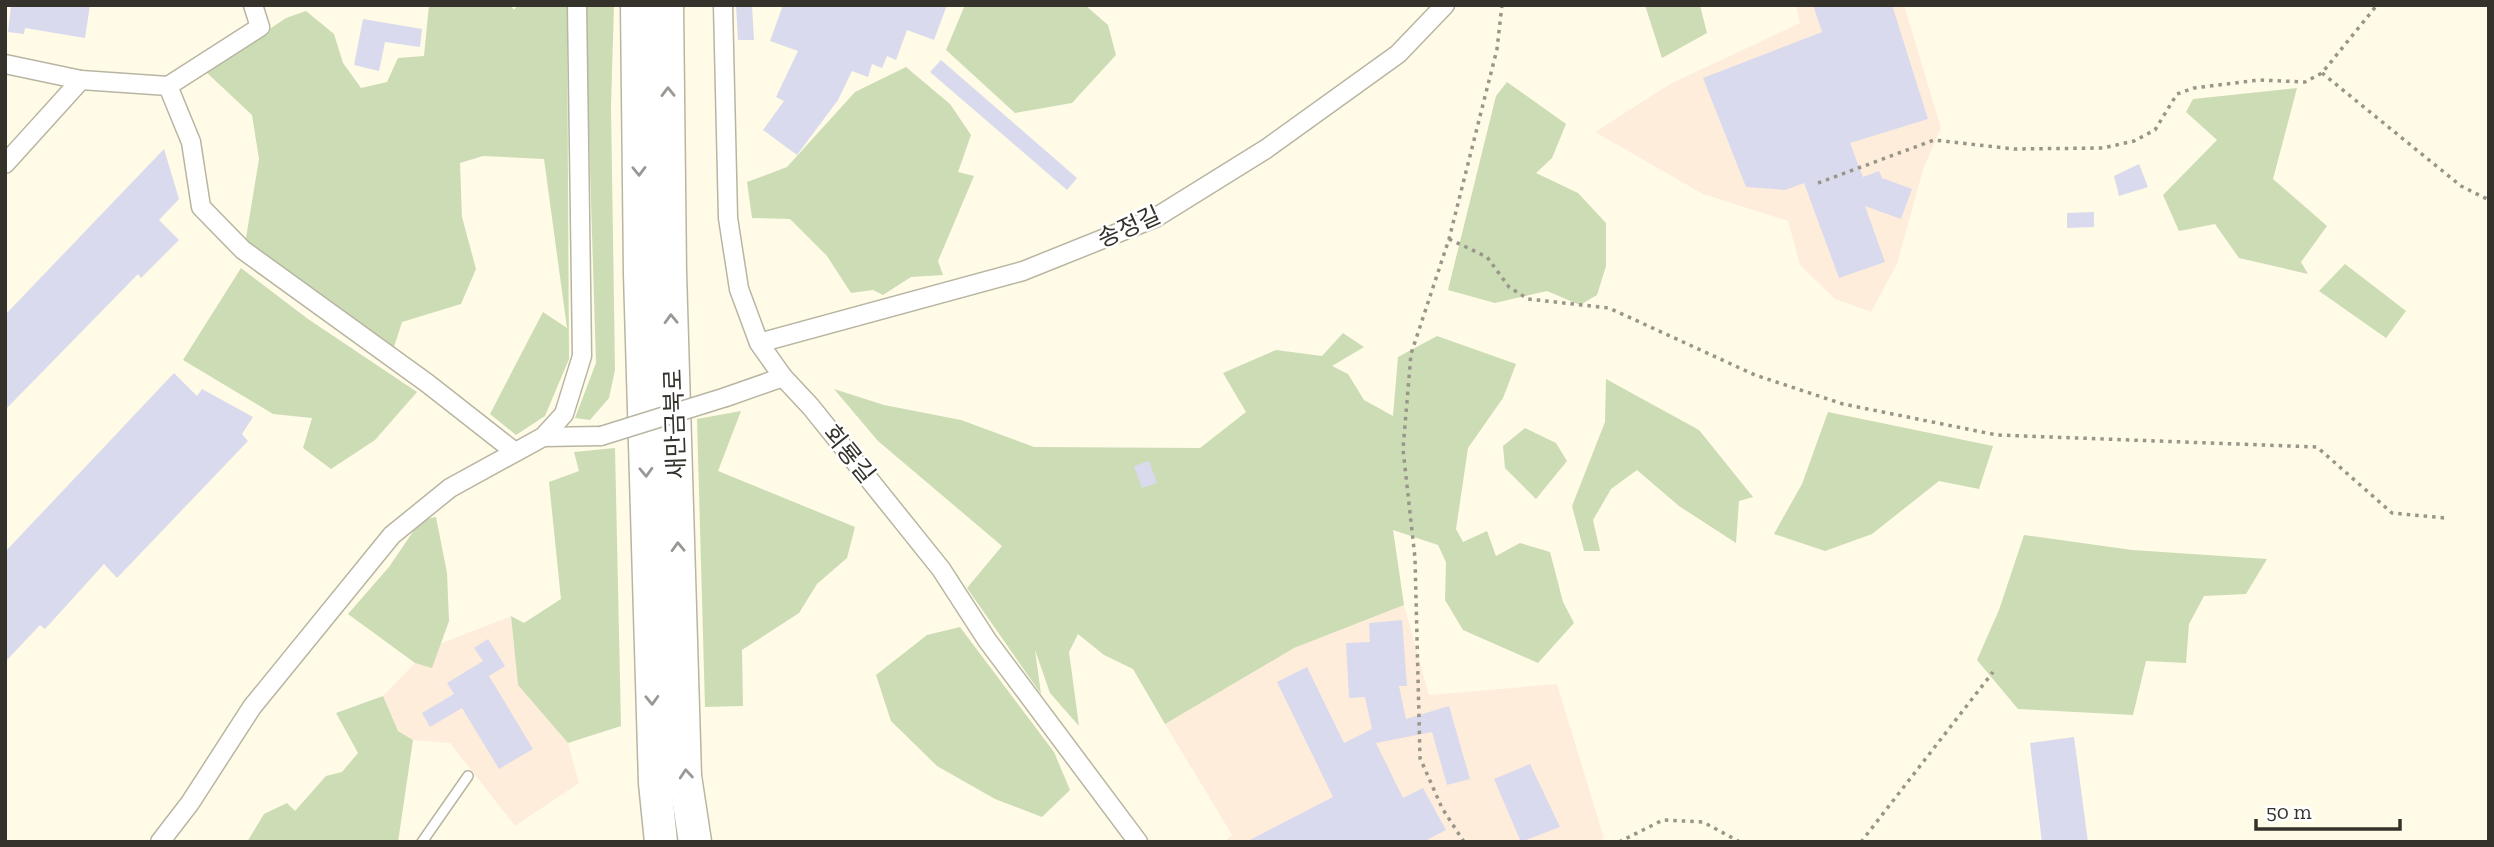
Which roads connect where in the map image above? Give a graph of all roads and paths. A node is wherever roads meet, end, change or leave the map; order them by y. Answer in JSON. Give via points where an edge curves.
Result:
{"nodes":[{"id":1,"x":253,"y":5,"type":"edge"},
{"id":2,"x":577,"y":5,"type":"edge"},
{"id":3,"x":637,"y":5,"type":"edge"},
{"id":4,"x":667,"y":5,"type":"edge"},
{"id":5,"x":723,"y":5,"type":"edge"},
{"id":6,"x":1446,"y":5,"type":"edge"},
{"id":7,"x":1503,"y":5,"type":"edge"},
{"id":8,"x":2377,"y":5,"type":"edge"},
{"id":9,"x":5,"y":64,"type":"edge"},
{"id":10,"x":2322,"y":73,"type":"junction"},
{"id":11,"x":81,"y":80,"type":"junction"},
{"id":12,"x":168,"y":86,"type":"junction"},
{"id":13,"x":5,"y":164,"type":"edge"},
{"id":14,"x":1818,"y":183,"type":"dead end"},
{"id":15,"x":2489,"y":200,"type":"edge"},
{"id":16,"x":1450,"y":239,"type":"junction"},
{"id":17,"x":759,"y":343,"type":"junction"},
{"id":18,"x":783,"y":377,"type":"junction"},
{"id":19,"x":543,"y":437,"type":"junction"},
{"id":20,"x":515,"y":452,"type":"junction"},
{"id":21,"x":2445,"y":517,"type":"dead end"},
{"id":22,"x":1993,"y":672,"type":"dead end"},
{"id":23,"x":468,"y":776,"type":"dead end"},
{"id":24,"x":160,"y":842,"type":"edge"},
{"id":25,"x":422,"y":842,"type":"edge"},
{"id":26,"x":661,"y":842,"type":"edge"},
{"id":27,"x":695,"y":842,"type":"edge"},
{"id":28,"x":1138,"y":842,"type":"edge"},
{"id":29,"x":1464,"y":842,"type":"edge"},
{"id":30,"x":1619,"y":842,"type":"edge"},
{"id":31,"x":1740,"y":842,"type":"edge"},
{"id":32,"x":1861,"y":842,"type":"edge"}],
"edges":[{"from":1,"to":12,"type":"street","via":[[260,27]]},
{"from":2,"to":19,"type":"street","via":[[582,356],[564,414]]},
{"from":3,"to":26,"type":"highway","name":"새만금북로","one_way":true,"via":[[640,288],[655,783]]},
{"from":27,"to":4,"type":"highway","name":"새만금북로","one_way":true,"via":[[685,762]]},
{"from":5,"to":17,"type":"street","name":"회룡길","via":[[728,218],[738,289]]},
{"from":6,"to":17,"type":"street","name":"송정길","via":[[1398,54],[1266,149],[1155,218],[1023,271]]},
{"from":7,"to":16,"type":"path","via":[[1497,50]]},
{"from":8,"to":10,"type":"path"},
{"from":9,"to":11,"type":"street"},
{"from":10,"to":14,"type":"path","via":[[2305,82],[2259,80],[2194,88],[2177,94],[2155,130],[2134,141],[2103,148],[2014,149],[1934,140]]},
{"from":10,"to":15,"type":"path","via":[[2461,186]]},
{"from":11,"to":12,"type":"street"},
{"from":11,"to":13,"type":"street"},
{"from":12,"to":20,"type":"street","via":[[191,142],[201,207],[243,250]]},
{"from":16,"to":21,"type":"path","via":[[1487,257],[1509,287],[1528,299],[1609,308],[1755,375],[1843,404],[1997,435],[2316,447],[2392,513]]},
{"from":16,"to":29,"type":"path","via":[[1411,354],[1403,449],[1415,558],[1420,758],[1442,808]]},
{"from":17,"to":18,"type":"street","name":"회룡길"},
{"from":18,"to":19,"type":"street","bridge":true,"via":[[601,436]]},
{"from":18,"to":28,"type":"street","name":"회룡길","via":[[941,569],[995,650]]},
{"from":19,"to":20,"type":"street"},
{"from":20,"to":24,"type":"street","via":[[450,488],[392,535],[252,707]]},
{"from":22,"to":32,"type":"path"},
{"from":23,"to":25,"type":"lane"},
{"from":30,"to":31,"type":"path","via":[[1663,820],[1703,822]]}]}
